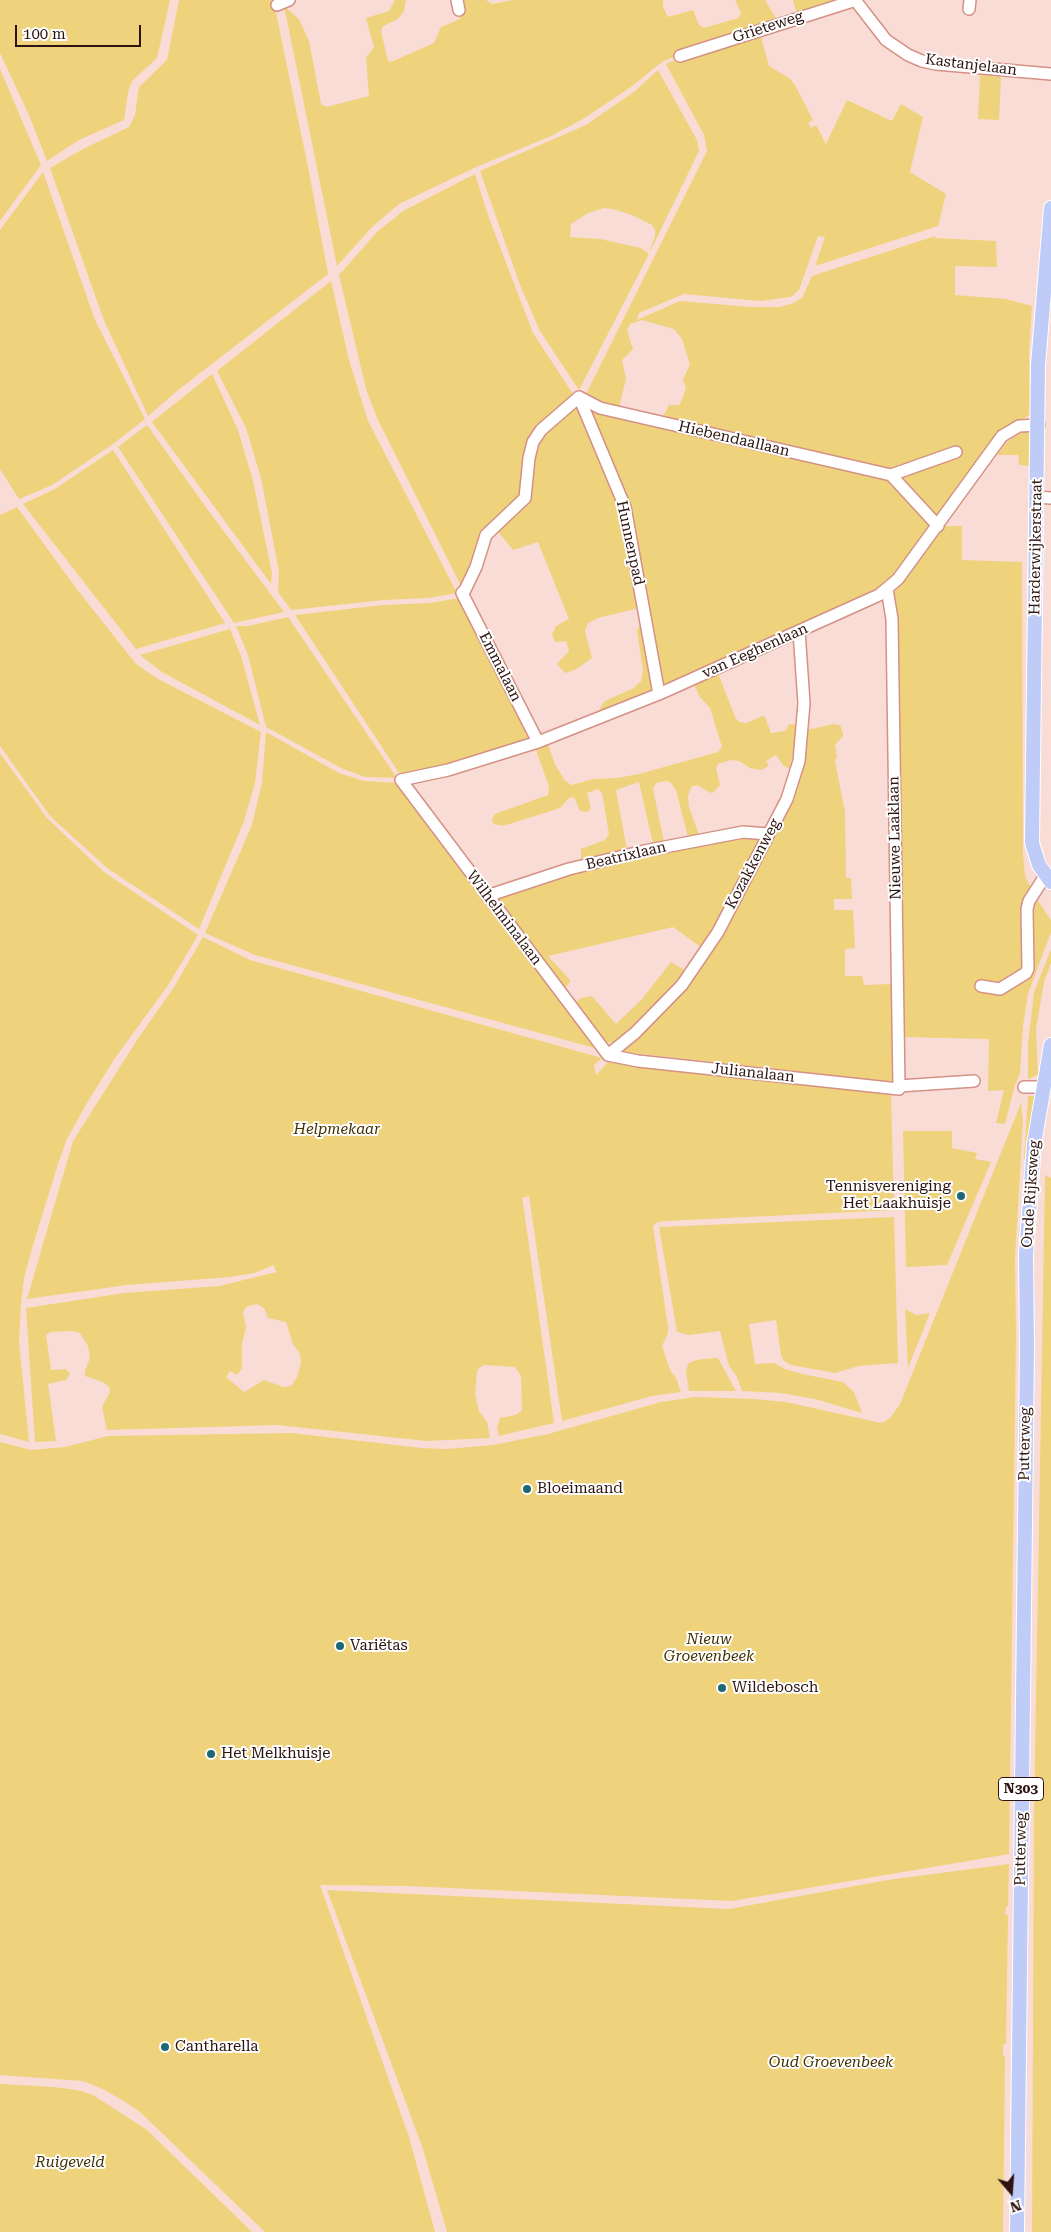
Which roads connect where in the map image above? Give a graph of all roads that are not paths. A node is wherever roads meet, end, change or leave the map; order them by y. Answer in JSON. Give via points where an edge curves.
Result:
{"nodes":[{"id":1,"x":289,"y":0,"type":"edge"},
{"id":2,"x":855,"y":0,"type":"edge"},
{"id":3,"x":277,"y":6,"type":"dead end"},
{"id":4,"x":680,"y":56,"type":"dead end"},
{"id":5,"x":1051,"y":74,"type":"edge"},
{"id":6,"x":1051,"y":208,"type":"edge"},
{"id":7,"x":1050,"y":234,"type":"edge"},
{"id":8,"x":579,"y":397,"type":"junction"},
{"id":9,"x":1039,"y":425,"type":"junction"},
{"id":10,"x":956,"y":452,"type":"dead end"},
{"id":11,"x":891,"y":475,"type":"junction"},
{"id":12,"x":1036,"y":497,"type":"junction"},
{"id":13,"x":1051,"y":498,"type":"edge"},
{"id":14,"x":938,"y":526,"type":"junction"},
{"id":15,"x":887,"y":589,"type":"junction"},
{"id":16,"x":799,"y":631,"type":"junction"},
{"id":17,"x":660,"y":694,"type":"junction"},
{"id":18,"x":538,"y":742,"type":"junction"},
{"id":19,"x":400,"y":780,"type":"joint"},
{"id":20,"x":768,"y":834,"type":"junction"},
{"id":21,"x":1048,"y":879,"type":"edge"},
{"id":22,"x":487,"y":896,"type":"junction"},
{"id":23,"x":981,"y":986,"type":"dead end"},
{"id":24,"x":1051,"y":1045,"type":"edge"},
{"id":25,"x":608,"y":1055,"type":"junction"},
{"id":26,"x":974,"y":1081,"type":"dead end"},
{"id":27,"x":1024,"y":1087,"type":"dead end"},
{"id":28,"x":1042,"y":1087,"type":"junction"},
{"id":29,"x":899,"y":1088,"type":"junction"},
{"id":30,"x":1027,"y":1345,"type":"joint"},
{"id":31,"x":1017,"y":2232,"type":"edge"}],
"edges":[{"from":1,"to":3,"type":"street"},
{"from":2,"to":4,"type":"street","name":"Grieteweg"},
{"from":2,"to":5,"type":"street","name":"Kastanjelaan","via":[[886,40],[908,56],[936,64]]},
{"from":6,"to":7,"type":"main road","name":"Harderwijkerstraat"},
{"from":7,"to":9,"type":"main road","name":"Harderwijkerstraat","via":[[1038,365]]},
{"from":8,"to":11,"type":"street","name":"Hiebendaallaan","via":[[600,408]]},
{"from":8,"to":17,"type":"street","name":"Hunnenpad","via":[[625,507]]},
{"from":8,"to":18,"type":"street","name":"Emmalaan","via":[[541,430],[533,442],[524,498],[486,535],[476,567],[462,593]]},
{"from":9,"to":12,"type":"main road","name":"Harderwijkerstraat"},
{"from":9,"to":14,"type":"street","name":"van Eeghenlaan","via":[[1019,426],[1002,436]]},
{"from":10,"to":11,"type":"street"},
{"from":11,"to":14,"type":"street"},
{"from":12,"to":13,"type":"street"},
{"from":12,"to":21,"type":"main road","name":"Harderwijkerstraat","via":[[1032,843],[1039,865]]},
{"from":14,"to":15,"type":"street","name":"van Eeghenlaan"},
{"from":15,"to":16,"type":"street","name":"van Eeghenlaan"},
{"from":15,"to":29,"type":"street","name":"Nieuwe Laaklaan","via":[[892,629]]},
{"from":16,"to":17,"type":"street","name":"van Eeghenlaan"},
{"from":16,"to":20,"type":"street","name":"Kozakkenweg","via":[[804,703],[799,761],[787,799]]},
{"from":17,"to":18,"type":"street","name":"van Eeghenlaan"},
{"from":18,"to":19,"type":"street","name":"van Eeghenlaan","via":[[448,770]]},
{"from":19,"to":22,"type":"street","name":"Wilhelminalaan"},
{"from":20,"to":22,"type":"street","name":"Beatrixlaan","via":[[743,832],[644,851],[569,869]]},
{"from":20,"to":25,"type":"street","name":"Kozakkenweg","via":[[718,932],[682,985]]},
{"from":21,"to":23,"type":"street","via":[[1029,901],[1027,909],[1026,973],[1000,989]]},
{"from":22,"to":25,"type":"street","name":"Wilhelminalaan"},
{"from":24,"to":28,"type":"main road","name":"Oude Rijksweg","number":"N303"},
{"from":25,"to":29,"type":"street","name":"Julianalaan","via":[[638,1061]]},
{"from":26,"to":29,"type":"street"},
{"from":27,"to":28,"type":"street"},
{"from":28,"to":30,"type":"main road","name":"Oude Rijksweg","number":"N303","via":[[1029,1199]]},
{"from":30,"to":31,"type":"main road","name":"Putterweg","number":"N303"}]}
